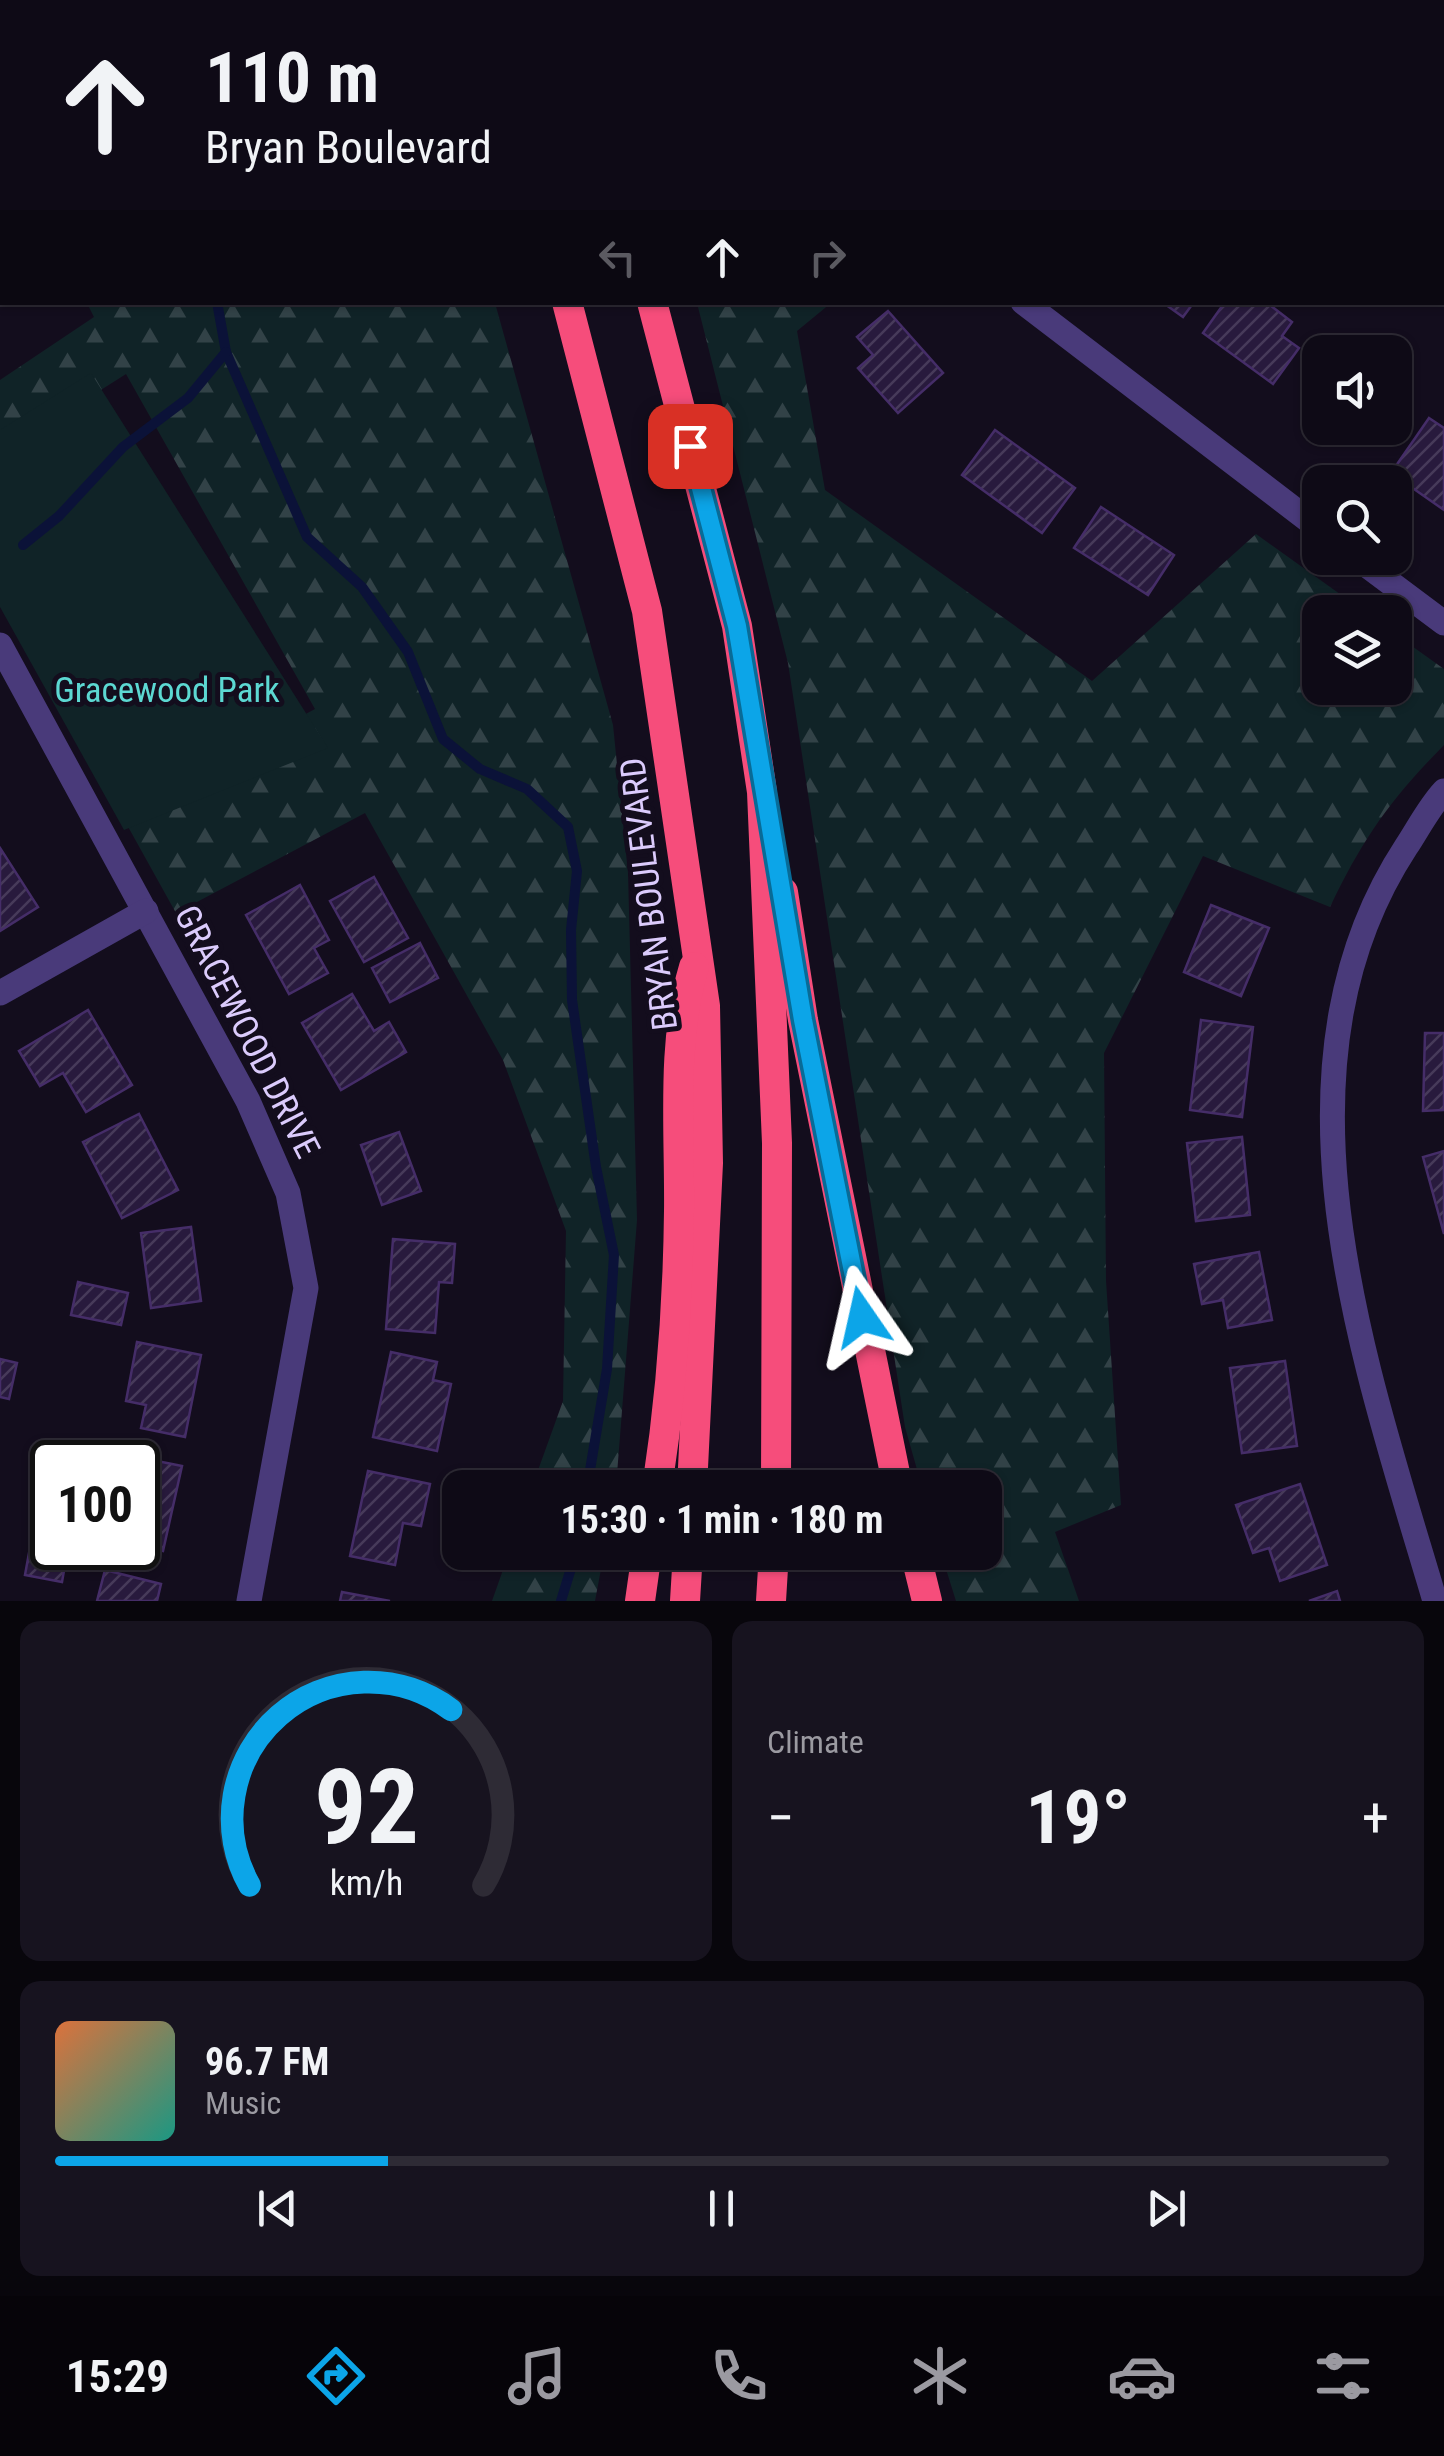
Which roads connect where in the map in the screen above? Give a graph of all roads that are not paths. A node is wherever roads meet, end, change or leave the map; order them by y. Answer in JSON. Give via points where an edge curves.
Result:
{"nodes":[{"id":1,"x":568,"y":305,"type":"edge"},
{"id":2,"x":653,"y":305,"type":"edge"},
{"id":3,"x":1027,"y":305,"type":"edge"},
{"id":4,"x":1302,"y":516,"type":"edge"},
{"id":5,"x":1380,"y":575,"type":"edge"},
{"id":6,"x":1444,"y":623,"type":"edge"},
{"id":7,"x":0,"y":645,"type":"edge"},
{"id":8,"x":1444,"y":791,"type":"edge"},
{"id":9,"x":762,"y":792,"type":"junction"},
{"id":10,"x":146,"y":911,"type":"junction"},
{"id":11,"x":698,"y":954,"type":"junction"},
{"id":12,"x":0,"y":993,"type":"edge"},
{"id":13,"x":660,"y":1470,"type":"edge"},
{"id":14,"x":693,"y":1470,"type":"edge"},
{"id":15,"x":776,"y":1470,"type":"edge"},
{"id":16,"x":894,"y":1470,"type":"edge"},
{"id":17,"x":644,"y":1570,"type":"edge"},
{"id":18,"x":687,"y":1570,"type":"edge"},
{"id":19,"x":773,"y":1570,"type":"edge"},
{"id":20,"x":919,"y":1570,"type":"edge"},
{"id":21,"x":249,"y":1601,"type":"edge"},
{"id":22,"x":640,"y":1601,"type":"edge"},
{"id":23,"x":685,"y":1601,"type":"edge"},
{"id":24,"x":771,"y":1601,"type":"edge"},
{"id":25,"x":927,"y":1601,"type":"edge"},
{"id":26,"x":1435,"y":1601,"type":"edge"}],
"edges":[{"from":1,"to":11,"type":"highway","name":"BRYAN BOULEVARD","via":[[647,611]]},
{"from":2,"to":9,"type":"highway","via":[[737,626]]},
{"from":3,"to":4,"type":"street"},
{"from":5,"to":6,"type":"street"},
{"from":7,"to":10,"type":"street","name":"GRACEWOOD DRIVE"},
{"from":8,"to":26,"type":"street","via":[[1388,875],[1350,960],[1334,1048],[1332,1116],[1364,1352]]},
{"from":9,"to":15,"type":"highway","via":[[777,1142]]},
{"from":9,"to":16,"type":"highway"},
{"from":10,"to":12,"type":"street"},
{"from":10,"to":21,"type":"street","name":"GRACEWOOD DRIVE","via":[[248,1101],[288,1193],[306,1288]]},
{"from":11,"to":13,"type":"highway","via":[[681,1011],[678,1241]]},
{"from":11,"to":14,"type":"highway","name":"BRYAN BOULEVARD","via":[[708,1163]]},
{"from":17,"to":22,"type":"highway"},
{"from":18,"to":23,"type":"highway"},
{"from":19,"to":24,"type":"highway"},
{"from":20,"to":25,"type":"highway"}]}
